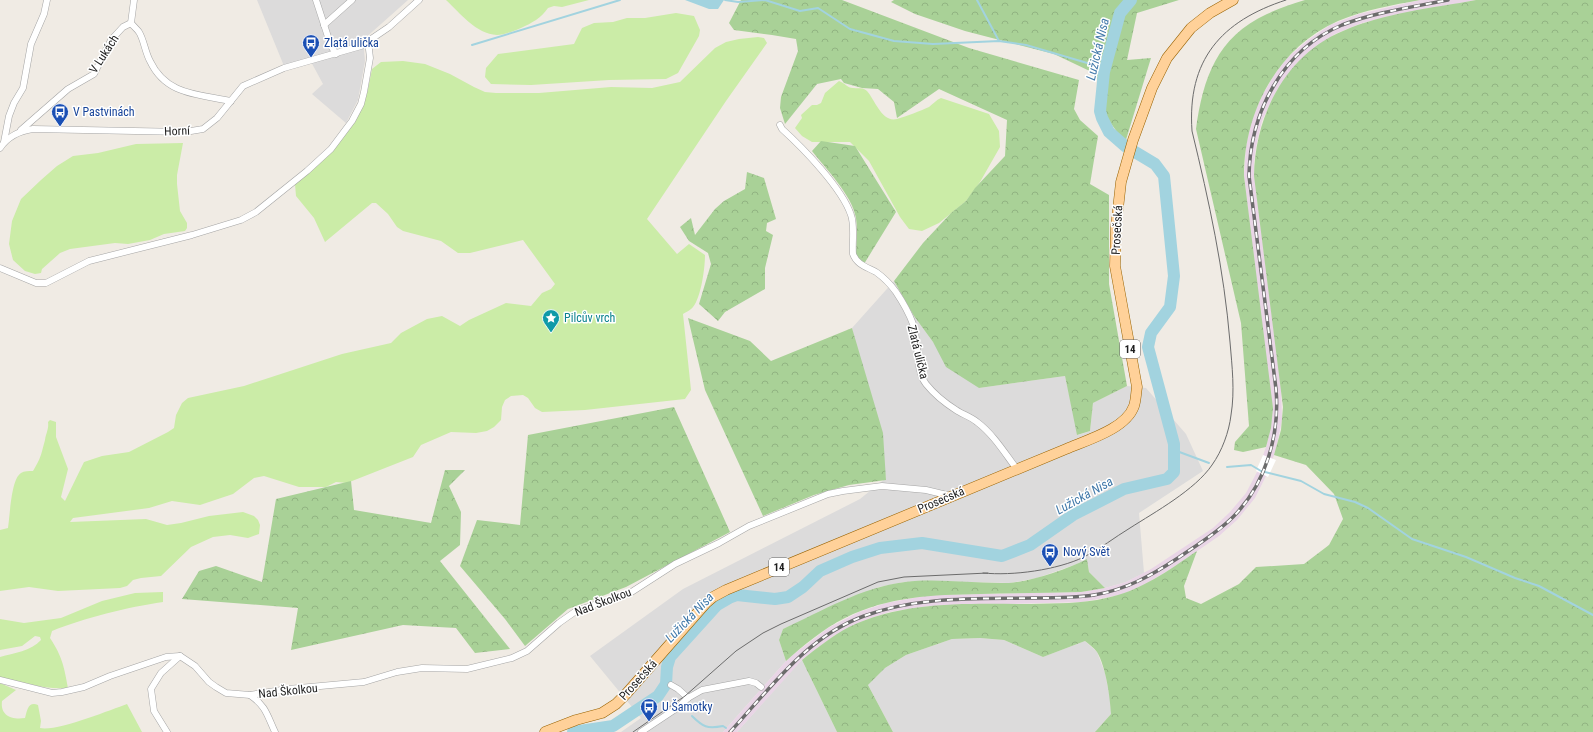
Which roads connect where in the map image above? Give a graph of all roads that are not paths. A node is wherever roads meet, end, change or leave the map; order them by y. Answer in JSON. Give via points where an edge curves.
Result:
{"nodes":[{"id":1,"x":47,"y":0,"type":"edge"},
{"id":2,"x":134,"y":0,"type":"edge"},
{"id":3,"x":316,"y":0,"type":"edge"},
{"id":4,"x":352,"y":0,"type":"edge"},
{"id":5,"x":419,"y":0,"type":"edge"},
{"id":6,"x":1233,"y":0,"type":"edge"},
{"id":7,"x":130,"y":23,"type":"junction"},
{"id":8,"x":324,"y":25,"type":"junction"},
{"id":9,"x":368,"y":41,"type":"junction"},
{"id":10,"x":336,"y":54,"type":"junction"},
{"id":11,"x":231,"y":101,"type":"junction"},
{"id":12,"x":780,"y":125,"type":"dead end"},
{"id":13,"x":22,"y":130,"type":"junction"},
{"id":14,"x":4,"y":142,"type":"junction"},
{"id":15,"x":0,"y":148,"type":"edge"},
{"id":16,"x":0,"y":268,"type":"edge"},
{"id":17,"x":1016,"y":468,"type":"junction"},
{"id":18,"x":951,"y":496,"type":"junction"},
{"id":19,"x":180,"y":656,"type":"junction"},
{"id":20,"x":0,"y":680,"type":"edge"},
{"id":21,"x":671,"y":685,"type":"dead end"},
{"id":22,"x":762,"y":687,"type":"dead end"},
{"id":23,"x":250,"y":695,"type":"junction"},
{"id":24,"x":688,"y":698,"type":"junction"},
{"id":25,"x":167,"y":732,"type":"edge"},
{"id":26,"x":275,"y":732,"type":"edge"},
{"id":27,"x":546,"y":732,"type":"edge"},
{"id":28,"x":641,"y":732,"type":"edge"}],
"edges":[{"from":1,"to":14,"type":"street","via":[[31,44],[23,88],[9,116]]},
{"from":2,"to":7,"type":"street"},
{"from":3,"to":8,"type":"street"},
{"from":4,"to":8,"type":"street"},
{"from":5,"to":9,"type":"street","name":"Horní","via":[[389,27]]},
{"from":6,"to":17,"type":"main road","name":"Prosečská","number":"14","via":[[1196,24],[1177,44],[1158,74],[1133,140],[1121,182],[1115,266],[1137,387],[1134,406],[1124,421],[1118,425]]},
{"from":7,"to":11,"type":"street","name":"V Lukách","via":[[139,32],[156,74],[169,85],[181,91]]},
{"from":7,"to":13,"type":"street","name":"V Lukách","via":[[122,27],[112,40],[94,74],[68,89]]},
{"from":8,"to":10,"type":"street"},
{"from":9,"to":10,"type":"street","name":"Horní"},
{"from":9,"to":16,"type":"street","via":[[370,58],[364,92],[352,121],[332,149],[256,212],[241,220],[192,235],[89,261],[46,283],[36,284]]},
{"from":10,"to":11,"type":"street","name":"Horní","via":[[284,68],[243,86]]},
{"from":11,"to":13,"type":"street","name":"Horní","via":[[217,118],[203,129],[185,132]]},
{"from":12,"to":17,"type":"street","name":"Zlatá ulička","via":[[812,158],[844,202],[851,215],[854,259],[878,273],[896,292],[913,325],[920,369],[925,382],[944,401],[986,429]]},
{"from":13,"to":14,"type":"street"},
{"from":14,"to":15,"type":"street"},
{"from":17,"to":18,"type":"main road","name":"Prosečská","number":"14"},
{"from":18,"to":23,"type":"street","name":"Nad Školkou","via":[[926,490],[882,486],[828,494],[749,526],[719,544],[675,564],[630,593],[576,611],[558,623],[527,651],[512,658],[467,668],[422,668],[364,682]]},
{"from":18,"to":27,"type":"main road","name":"Prosečská","number":"14","via":[[713,597],[616,704],[602,713]]},
{"from":19,"to":20,"type":"street","via":[[166,657],[84,687],[62,692],[52,693]]},
{"from":19,"to":23,"type":"street","name":"Nad Školkou","via":[[209,682],[226,693]]},
{"from":19,"to":25,"type":"street","via":[[161,673],[151,689],[154,711]]},
{"from":21,"to":24,"type":"street"},
{"from":22,"to":24,"type":"street","via":[[749,681],[702,690]]},
{"from":23,"to":26,"type":"street","name":"Nad Školkou","via":[[262,704]]},
{"from":24,"to":28,"type":"street"}]}
